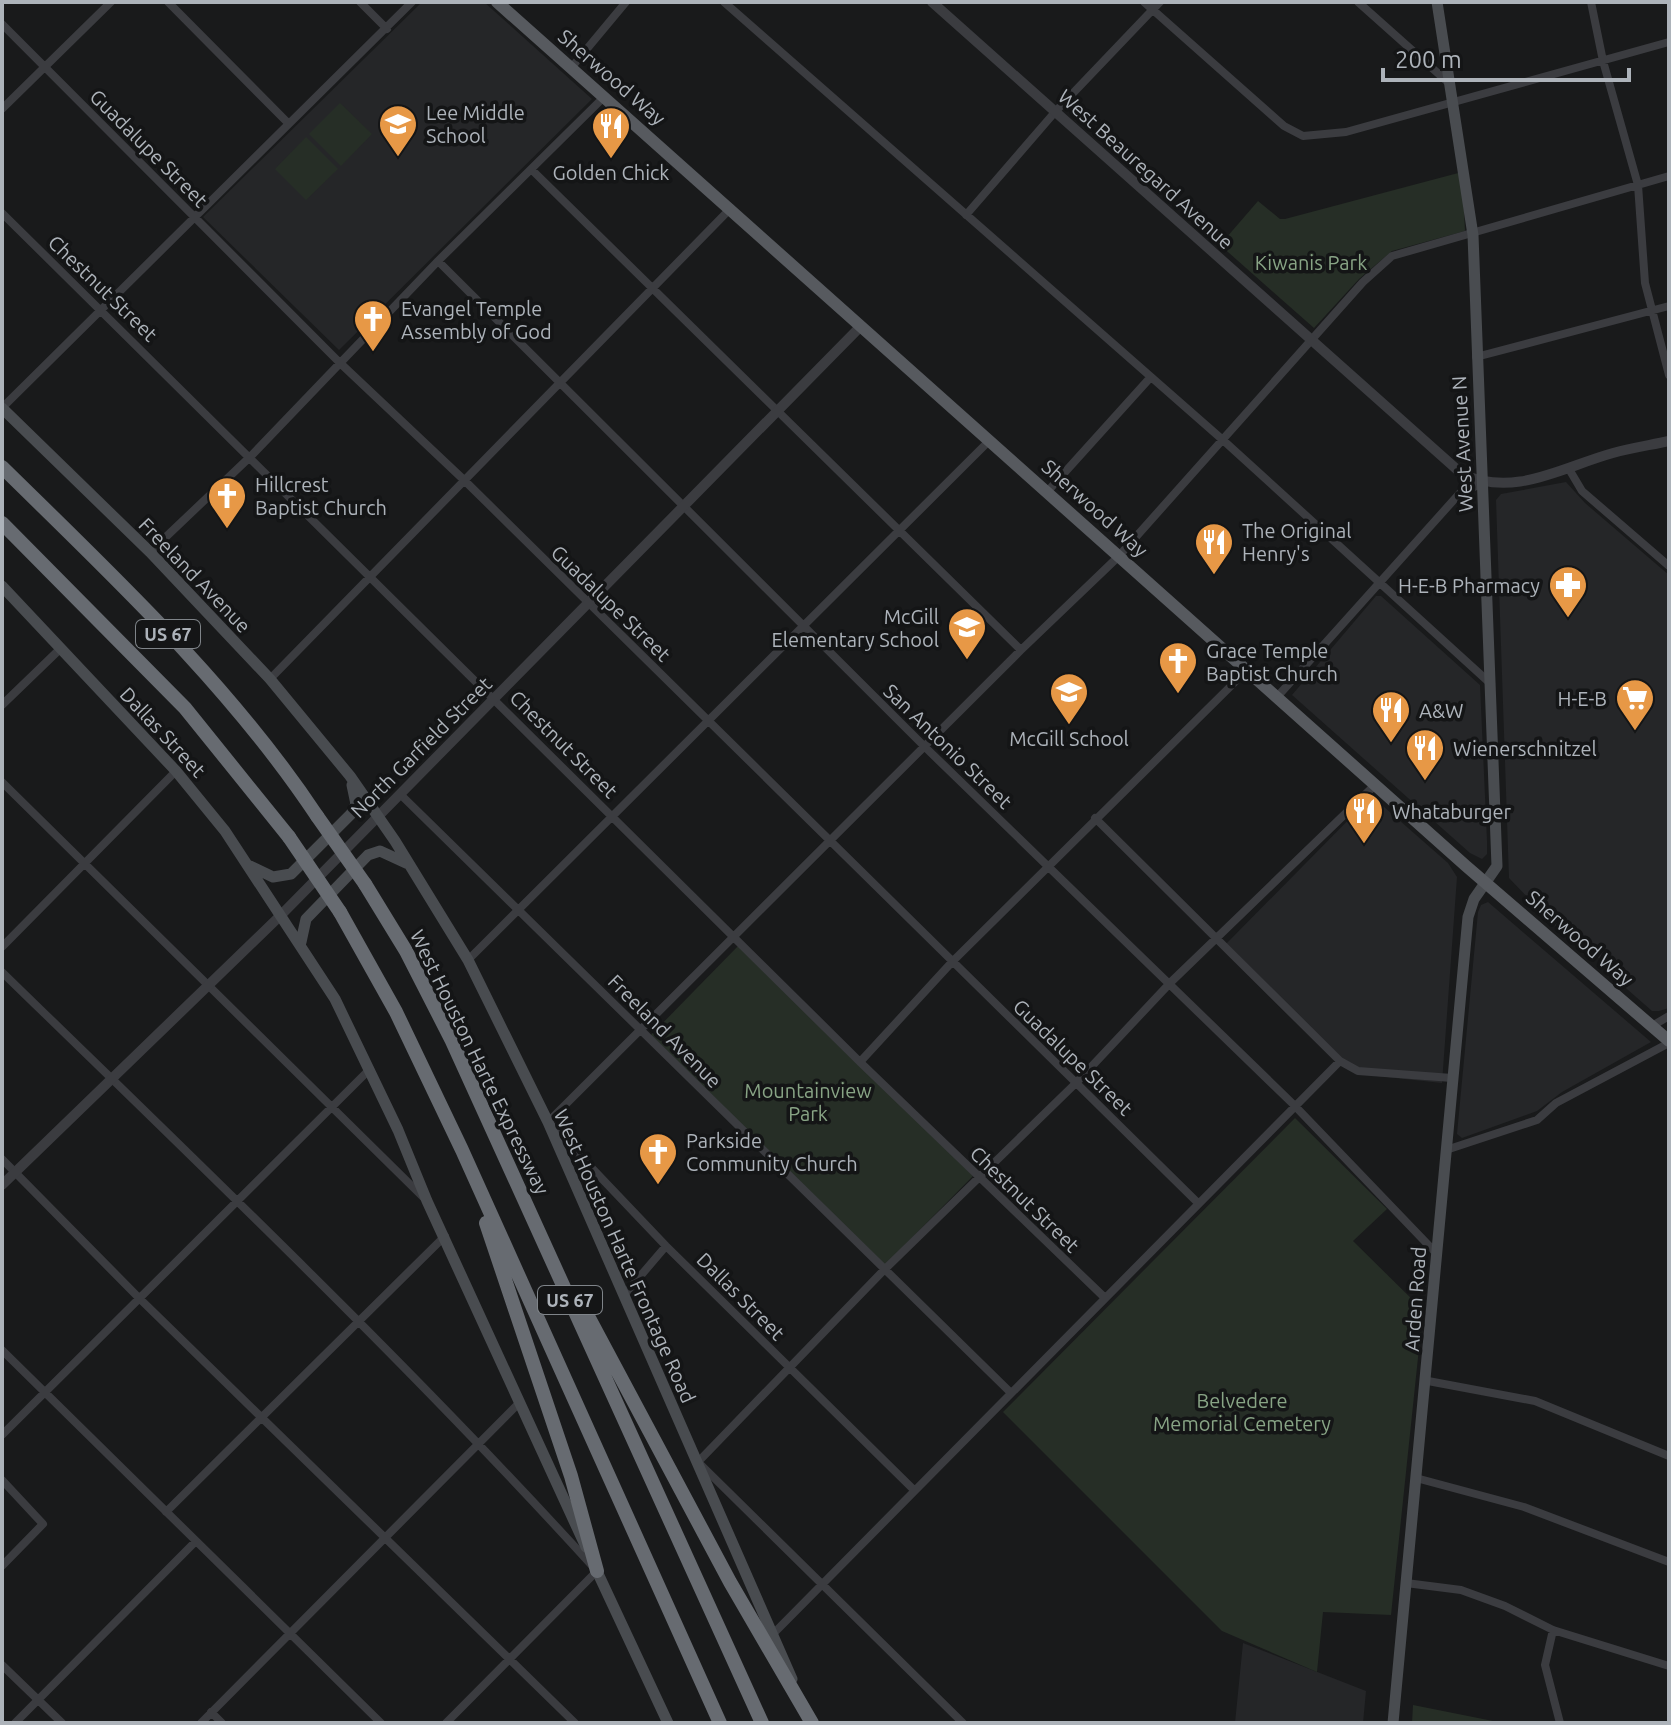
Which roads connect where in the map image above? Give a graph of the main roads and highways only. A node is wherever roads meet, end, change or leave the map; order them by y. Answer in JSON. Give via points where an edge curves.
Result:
{"nodes":[{"id":1,"x":497,"y":2,"type":"edge"},
{"id":2,"x":1437,"y":2,"type":"edge"},
{"id":3,"x":2,"y":408,"type":"edge"},
{"id":4,"x":2,"y":458,"type":"edge"},
{"id":5,"x":2,"y":467,"type":"edge"},
{"id":6,"x":2,"y":523,"type":"edge"},
{"id":7,"x":63,"y":527,"type":"junction"},
{"id":8,"x":2,"y":534,"type":"edge"},
{"id":9,"x":2,"y":586,"type":"edge"},
{"id":10,"x":88,"y":611,"type":"junction"},
{"id":11,"x":350,"y":776,"type":"junction"},
{"id":12,"x":378,"y":817,"type":"joint"},
{"id":13,"x":410,"y":865,"type":"junction"},
{"id":14,"x":250,"y":866,"type":"junction"},
{"id":15,"x":1486,"y":883,"type":"junction"},
{"id":16,"x":301,"y":944,"type":"junction"},
{"id":17,"x":1669,"y":1042,"type":"edge"},
{"id":18,"x":462,"y":1150,"type":"junction"},
{"id":19,"x":507,"y":1159,"type":"junction"},
{"id":20,"x":597,"y":1571,"type":"junction"},
{"id":21,"x":668,"y":1723,"type":"edge"},
{"id":22,"x":720,"y":1723,"type":"edge"},
{"id":23,"x":762,"y":1723,"type":"edge"},
{"id":24,"x":812,"y":1723,"type":"edge"},
{"id":25,"x":1393,"y":1723,"type":"edge"}],
"edges":[{"from":1,"to":15,"type":"main road","name":"Sherwood Way"},
{"from":2,"to":15,"type":"main road","name":"West Avenue N","via":[[1473,235],[1497,866]]},
{"from":3,"to":11,"type":"main road","name":"Freeland Avenue","via":[[150,552],[270,679]]},
{"from":4,"to":7,"type":"highway"},
{"from":5,"to":7,"type":"highway","name":"West Houston Harte Expressway","number":"US 67"},
{"from":6,"to":10,"type":"highway","number":"US 67"},
{"from":7,"to":19,"type":"highway","name":"West Houston Harte Expressway","number":"US 67","bridge":true,"via":[[216,683],[283,765],[406,951]]},
{"from":8,"to":10,"type":"highway"},
{"from":9,"to":14,"type":"main road","name":"Dallas Street","via":[[176,771]]},
{"from":10,"to":18,"type":"highway","number":"US 67","bridge":true,"via":[[185,708],[289,837],[340,912],[396,1012]]},
{"from":11,"to":12,"type":"main road","name":"Freeland Avenue"},
{"from":11,"to":14,"type":"main road","via":[[356,804],[351,814],[291,874],[273,877]]},
{"from":12,"to":13,"type":"main road","name":"West Houston Harte Frontage Road"},
{"from":13,"to":16,"type":"main road","via":[[380,851],[368,855],[306,919]]},
{"from":13,"to":24,"type":"main road","name":"West Houston Harte Frontage Road","via":[[468,960],[548,1122]]},
{"from":14,"to":16,"type":"main road","name":"Dallas Street"},
{"from":15,"to":17,"type":"main road","name":"Sherwood Way"},
{"from":15,"to":25,"type":"main road","name":"Arden Road","via":[[1468,917]]},
{"from":16,"to":20,"type":"main road","via":[[370,1069]]},
{"from":18,"to":20,"type":"highway","via":[[571,1476]]},
{"from":18,"to":22,"type":"highway","number":"US 67"},
{"from":19,"to":23,"type":"highway","name":"West Houston Harte Expressway","number":"US 67"},
{"from":19,"to":24,"type":"highway","via":[[730,1582]]},
{"from":20,"to":21,"type":"main road"}]}
